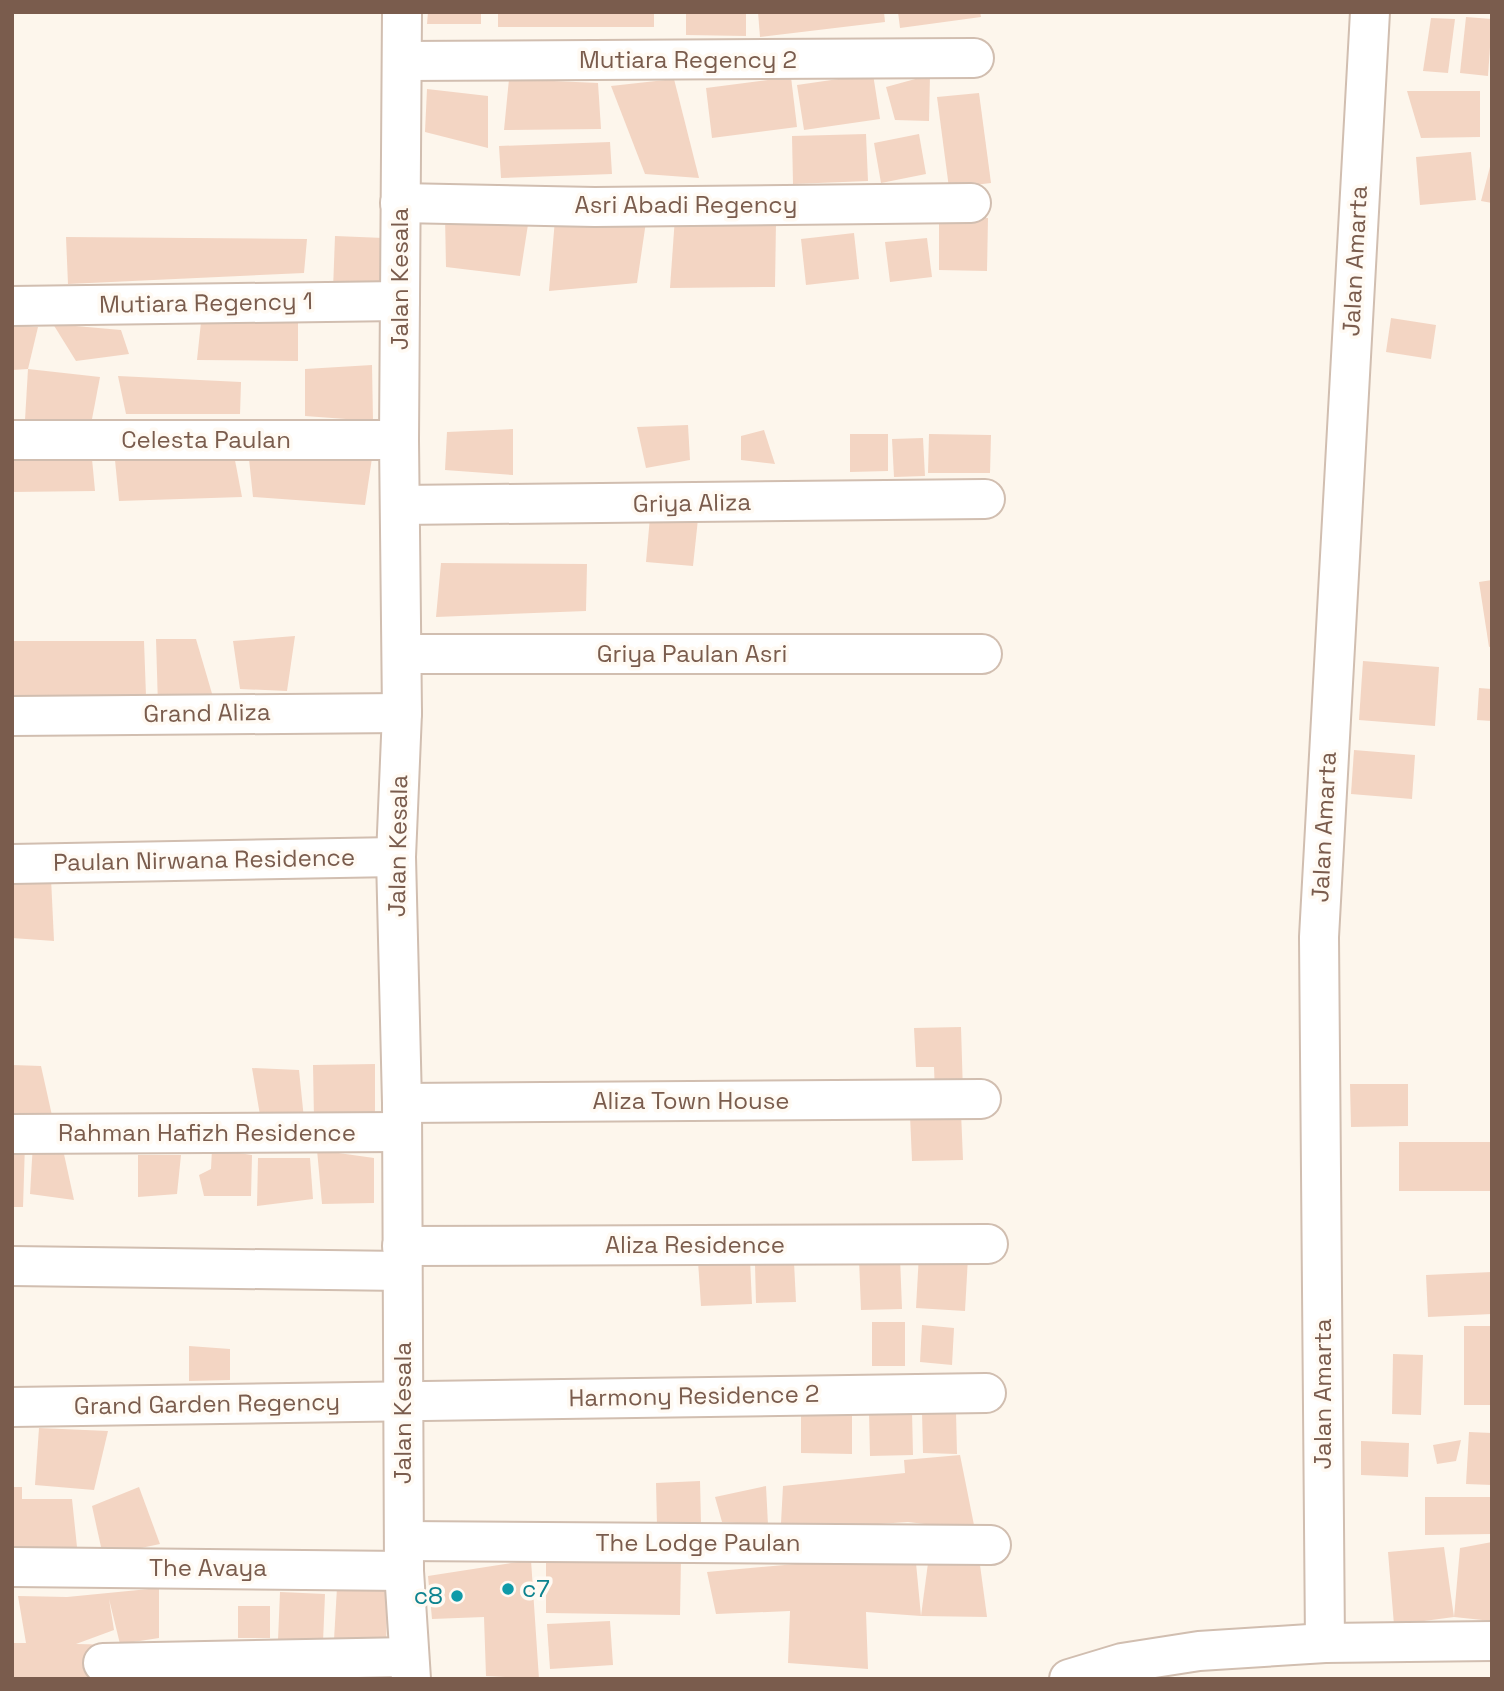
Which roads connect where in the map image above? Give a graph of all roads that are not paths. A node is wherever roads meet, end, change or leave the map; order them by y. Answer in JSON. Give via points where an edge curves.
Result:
{"nodes":[{"id":1,"x":402,"y":12,"type":"edge"},
{"id":2,"x":1370,"y":12,"type":"edge"},
{"id":3,"x":974,"y":58,"type":"dead end"},
{"id":4,"x":402,"y":61,"type":"junction"},
{"id":5,"x":400,"y":203,"type":"junction"},
{"id":6,"x":971,"y":203,"type":"dead end"},
{"id":7,"x":400,"y":301,"type":"junction"},
{"id":8,"x":12,"y":306,"type":"edge"},
{"id":9,"x":12,"y":440,"type":"edge"},
{"id":10,"x":399,"y":440,"type":"junction"},
{"id":11,"x":985,"y":499,"type":"dead end"},
{"id":12,"x":400,"y":505,"type":"junction"},
{"id":13,"x":402,"y":654,"type":"junction"},
{"id":14,"x":982,"y":654,"type":"dead end"},
{"id":15,"x":401,"y":713,"type":"junction"},
{"id":16,"x":12,"y":716,"type":"edge"},
{"id":17,"x":396,"y":857,"type":"junction"},
{"id":18,"x":12,"y":864,"type":"edge"},
{"id":19,"x":981,"y":1099,"type":"dead end"},
{"id":20,"x":402,"y":1117,"type":"junction"},
{"id":21,"x":12,"y":1133,"type":"edge"},
{"id":22,"x":988,"y":1244,"type":"dead end"},
{"id":23,"x":402,"y":1259,"type":"junction"},
{"id":24,"x":12,"y":1266,"type":"edge"},
{"id":25,"x":986,"y":1393,"type":"dead end"},
{"id":26,"x":402,"y":1401,"type":"junction"},
{"id":27,"x":12,"y":1407,"type":"edge"},
{"id":28,"x":991,"y":1545,"type":"dead end"},
{"id":29,"x":404,"y":1556,"type":"junction"},
{"id":30,"x":12,"y":1567,"type":"edge"},
{"id":31,"x":1492,"y":1641,"type":"edge"},
{"id":32,"x":1325,"y":1643,"type":"junction"},
{"id":33,"x":103,"y":1663,"type":"dead end"},
{"id":34,"x":410,"y":1668,"type":"edge"},
{"id":35,"x":1069,"y":1679,"type":"edge"}],
"edges":[{"from":1,"to":4,"type":"street","name":"Jalan Kesala"},
{"from":2,"to":32,"type":"street","name":"Jalan Amarta","via":[[1319,937]]},
{"from":3,"to":4,"type":"street","name":"Mutiara Regency 2"},
{"from":4,"to":5,"type":"street","name":"Jalan Kesala"},
{"from":5,"to":6,"type":"street","name":"Asri Abadi Regency","via":[[595,207]]},
{"from":5,"to":7,"type":"street","name":"Jalan Kesala"},
{"from":7,"to":8,"type":"street","name":"Mutiara Regency 1"},
{"from":7,"to":10,"type":"street","name":"Jalan Kesala"},
{"from":9,"to":10,"type":"street","name":"Celesta Paulan"},
{"from":10,"to":12,"type":"street","name":"Jalan Kesala"},
{"from":11,"to":12,"type":"street","name":"Griya Aliza"},
{"from":12,"to":13,"type":"street","name":"Jalan Kesala"},
{"from":13,"to":14,"type":"street","name":"Griya Paulan Asri"},
{"from":13,"to":15,"type":"street","name":"Jalan Kesala"},
{"from":15,"to":16,"type":"street","name":"Grand Aliza"},
{"from":15,"to":17,"type":"street","name":"Jalan Kesala"},
{"from":17,"to":18,"type":"street","name":"Paulan Nirwana Residence"},
{"from":17,"to":20,"type":"street","name":"Jalan Kesala"},
{"from":19,"to":20,"type":"street","name":"Aliza Town House"},
{"from":20,"to":21,"type":"street","name":"Rahman Hafizh Residence"},
{"from":20,"to":23,"type":"street","name":"Jalan Kesala"},
{"from":22,"to":23,"type":"street","name":"Aliza Residence"},
{"from":23,"to":24,"type":"street"},
{"from":23,"to":26,"type":"street","name":"Jalan Kesala"},
{"from":25,"to":26,"type":"street","name":"Harmony Residence 2"},
{"from":26,"to":27,"type":"street","name":"Grand Garden Regency"},
{"from":26,"to":29,"type":"street","name":"Jalan Kesala"},
{"from":28,"to":29,"type":"street","name":"The Lodge Paulan"},
{"from":29,"to":30,"type":"street","name":"The Avaya"},
{"from":29,"to":34,"type":"street","name":"Jalan Kesala"},
{"from":31,"to":32,"type":"street"},
{"from":32,"to":35,"type":"street","via":[[1199,1651],[1122,1663]]},
{"from":33,"to":34,"type":"street"}]}
